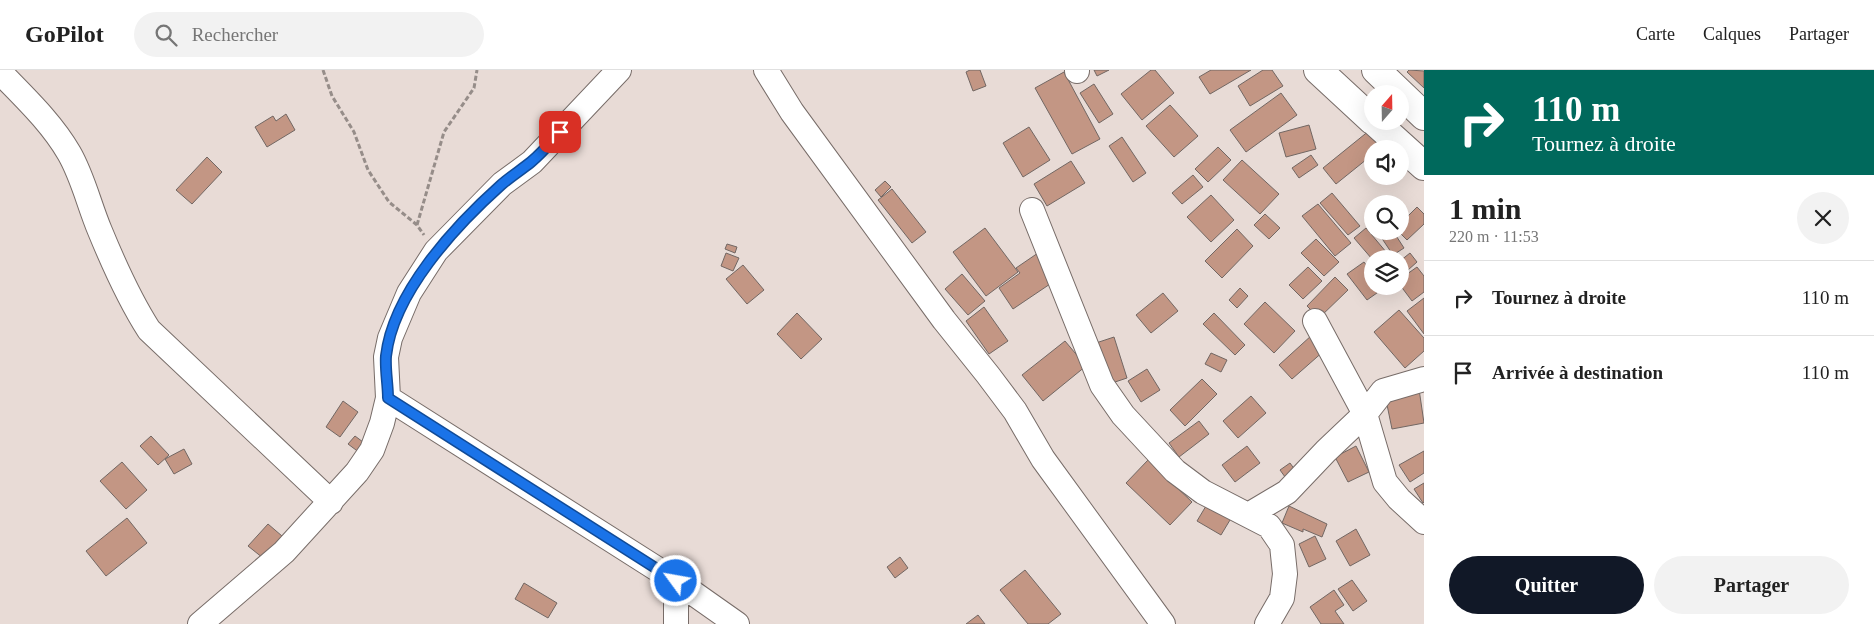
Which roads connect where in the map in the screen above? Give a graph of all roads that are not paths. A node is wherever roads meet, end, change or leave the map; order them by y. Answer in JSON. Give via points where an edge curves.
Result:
{"nodes":[{"id":1,"x":619,"y":70,"type":"edge"},
{"id":2,"x":766,"y":70,"type":"edge"},
{"id":3,"x":1318,"y":70,"type":"edge"},
{"id":4,"x":1376,"y":70,"type":"edge"},
{"id":5,"x":0,"y":72,"type":"edge"},
{"id":6,"x":1364,"y":113,"type":"edge"},
{"id":7,"x":1424,"y":116,"type":"edge"},
{"id":8,"x":1383,"y":130,"type":"edge"},
{"id":9,"x":1424,"y":166,"type":"edge"},
{"id":10,"x":1032,"y":210,"type":"dead end"},
{"id":11,"x":1315,"y":321,"type":"dead end"},
{"id":12,"x":1424,"y":378,"type":"edge"},
{"id":13,"x":388,"y":398,"type":"junction"},
{"id":14,"x":1365,"y":414,"type":"junction"},
{"id":15,"x":331,"y":502,"type":"junction"},
{"id":16,"x":1250,"y":514,"type":"junction"},
{"id":17,"x":1424,"y":522,"type":"edge"},
{"id":18,"x":676,"y":581,"type":"junction"},
{"id":19,"x":200,"y":624,"type":"edge"},
{"id":20,"x":676,"y":624,"type":"edge"},
{"id":21,"x":737,"y":624,"type":"edge"},
{"id":22,"x":1163,"y":624,"type":"edge"},
{"id":23,"x":1267,"y":624,"type":"edge"}],
"edges":[{"from":1,"to":13,"type":"street","via":[[532,162],[502,184],[436,251],[409,293],[390,338],[386,357]]},
{"from":2,"to":22,"type":"street","via":[[792,112],[1004,397],[1043,459]]},
{"from":3,"to":6,"type":"main road"},
{"from":4,"to":7,"type":"main road"},
{"from":5,"to":15,"type":"street","via":[[45,120],[68,151],[123,283],[149,330]]},
{"from":8,"to":9,"type":"main road"},
{"from":10,"to":16,"type":"street","via":[[1102,385],[1123,415],[1175,471],[1203,492]]},
{"from":11,"to":14,"type":"street"},
{"from":12,"to":14,"type":"street","via":[[1382,392]]},
{"from":13,"to":15,"type":"street","via":[[372,450]]},
{"from":13,"to":18,"type":"street"},
{"from":14,"to":16,"type":"street","via":[[1287,492]]},
{"from":14,"to":17,"type":"street","via":[[1385,482]]},
{"from":15,"to":19,"type":"street","via":[[284,552]]},
{"from":16,"to":23,"type":"street","via":[[1269,526],[1282,545],[1285,574],[1282,598]]},
{"from":18,"to":20,"type":"street"},
{"from":18,"to":21,"type":"street"}]}
